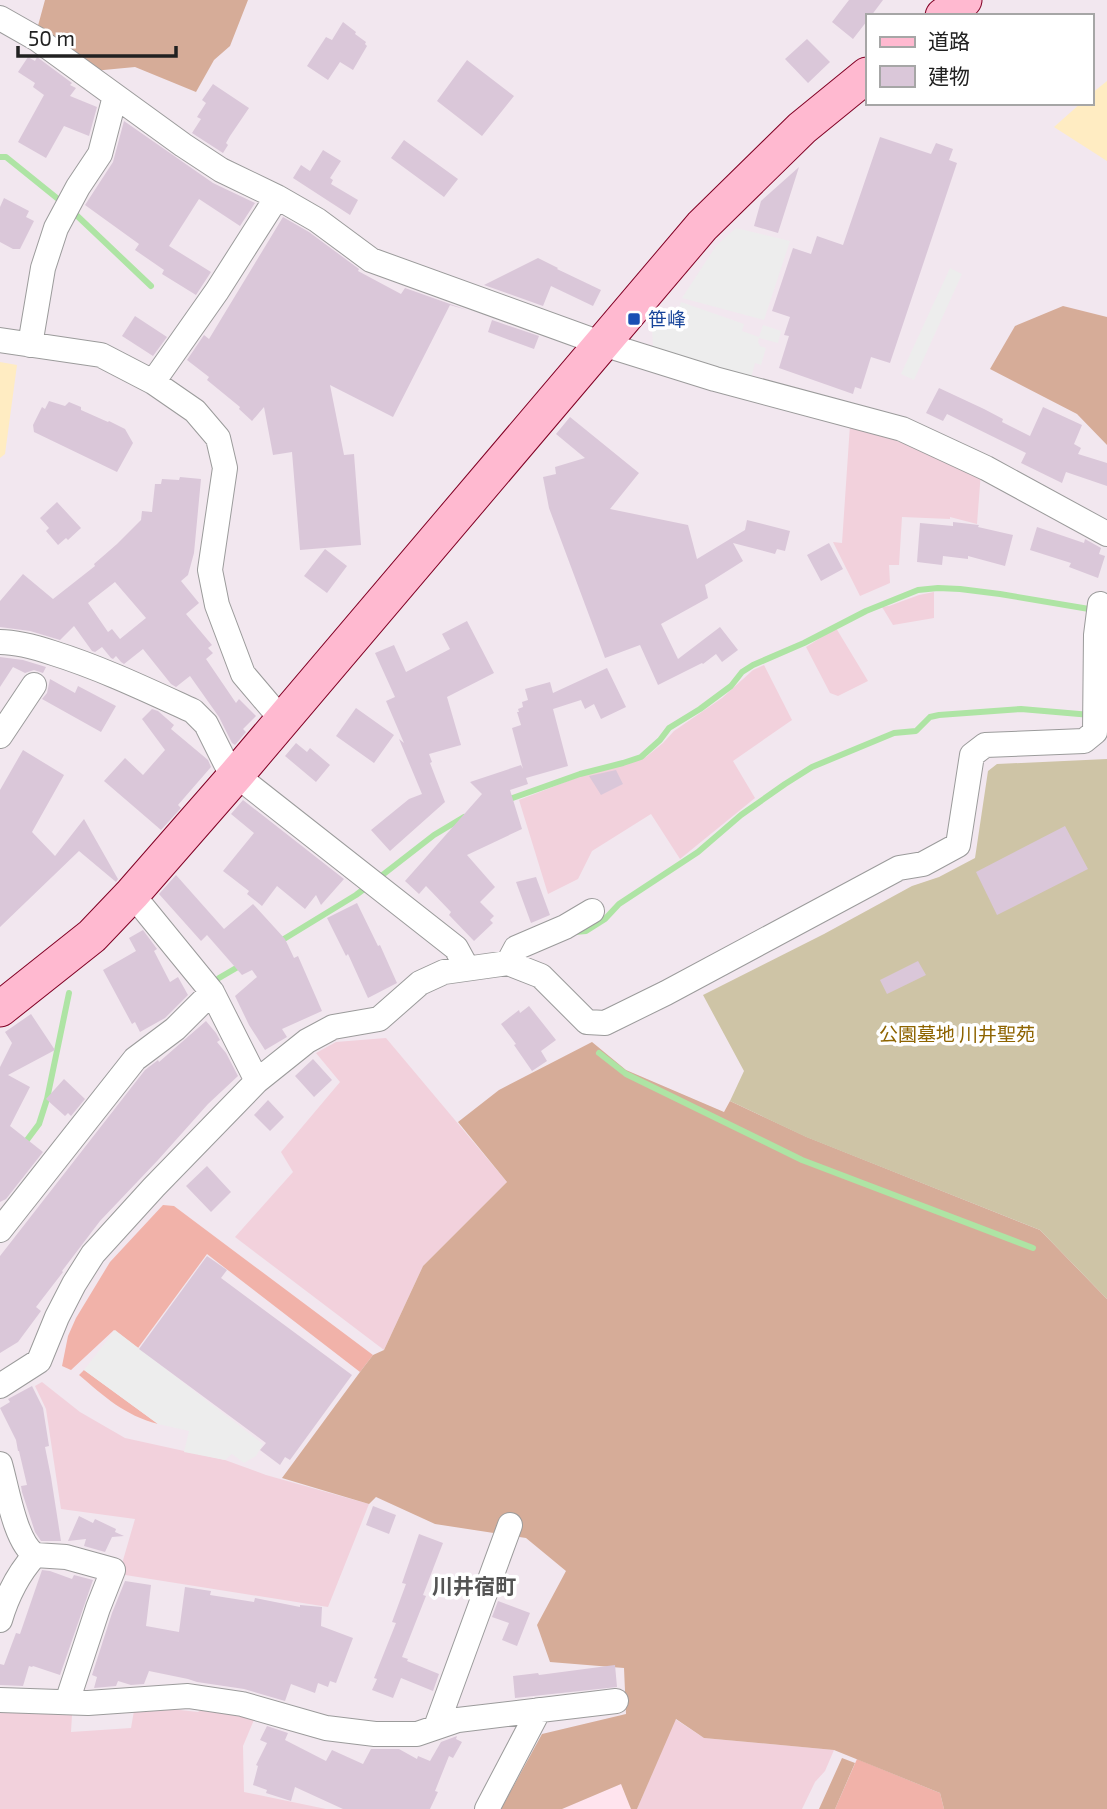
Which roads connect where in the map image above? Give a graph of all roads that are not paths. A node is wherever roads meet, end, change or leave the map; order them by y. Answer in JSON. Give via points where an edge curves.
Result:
{"nodes":[{"id":1,"x":964,"y":0,"type":"edge"},
{"id":2,"x":946,"y":14,"type":"edge"},
{"id":3,"x":0,"y":18,"type":"edge"},
{"id":4,"x":866,"y":76,"type":"edge"},
{"id":5,"x":115,"y":96,"type":"junction"},
{"id":6,"x":277,"y":197,"type":"junction"},
{"id":7,"x":0,"y":340,"type":"edge"},
{"id":8,"x":603,"y":344,"type":"junction"},
{"id":9,"x":30,"y":345,"type":"junction"},
{"id":10,"x":153,"y":382,"type":"junction"},
{"id":11,"x":1107,"y":534,"type":"edge"},
{"id":12,"x":1100,"y":604,"type":"dead end"},
{"id":13,"x":0,"y":642,"type":"edge"},
{"id":14,"x":34,"y":685,"type":"dead end"},
{"id":15,"x":282,"y":720,"type":"junction"},
{"id":16,"x":0,"y":736,"type":"edge"},
{"id":17,"x":236,"y":775,"type":"junction"},
{"id":18,"x":132,"y":894,"type":"junction"},
{"id":19,"x":592,"y":911,"type":"dead end"},
{"id":20,"x":508,"y":962,"type":"junction"},
{"id":21,"x":467,"y":968,"type":"junction"},
{"id":22,"x":212,"y":992,"type":"junction"},
{"id":23,"x":0,"y":1009,"type":"edge"},
{"id":24,"x":257,"y":1081,"type":"junction"},
{"id":25,"x":0,"y":1230,"type":"edge"},
{"id":26,"x":0,"y":1386,"type":"edge"},
{"id":27,"x":0,"y":1464,"type":"edge"},
{"id":28,"x":510,"y":1525,"type":"dead end"},
{"id":29,"x":35,"y":1555,"type":"junction"},
{"id":30,"x":0,"y":1620,"type":"edge"},
{"id":31,"x":0,"y":1700,"type":"edge"},
{"id":32,"x":68,"y":1702,"type":"junction"},
{"id":33,"x":617,"y":1702,"type":"dead end"},
{"id":34,"x":539,"y":1710,"type":"junction"},
{"id":35,"x":436,"y":1727,"type":"junction"},
{"id":36,"x":488,"y":1809,"type":"edge"}],
"edges":[{"from":1,"to":2,"type":"street"},
{"from":3,"to":5,"type":"street"},
{"from":4,"to":8,"type":"street","via":[[802,128],[702,226]]},
{"from":5,"to":6,"type":"street","via":[[221,170]]},
{"from":5,"to":9,"type":"street","via":[[100,155],[56,229],[43,268]]},
{"from":6,"to":8,"type":"street","via":[[371,260]]},
{"from":6,"to":10,"type":"street"},
{"from":7,"to":9,"type":"street"},
{"from":8,"to":11,"type":"street","via":[[902,429],[986,468]]},
{"from":8,"to":15,"type":"street"},
{"from":9,"to":10,"type":"street","via":[[101,355]]},
{"from":10,"to":15,"type":"street","via":[[195,411],[218,438],[225,468],[210,570],[217,606],[243,674]]},
{"from":12,"to":20,"type":"street","via":[[1095,732],[1084,741],[985,745],[972,755],[958,845],[923,864],[899,868],[604,1023],[587,1022],[541,976]]},
{"from":13,"to":17,"type":"street","via":[[78,661],[193,711],[206,724]]},
{"from":14,"to":16,"type":"street"},
{"from":15,"to":17,"type":"street"},
{"from":17,"to":18,"type":"street"},
{"from":17,"to":21,"type":"street","via":[[456,948]]},
{"from":18,"to":22,"type":"street"},
{"from":18,"to":23,"type":"street","via":[[92,936]]},
{"from":19,"to":20,"type":"street","via":[[516,948]]},
{"from":20,"to":21,"type":"street"},
{"from":21,"to":24,"type":"street","via":[[420,983],[379,1019],[333,1027],[307,1041]]},
{"from":22,"to":24,"type":"street"},
{"from":22,"to":25,"type":"street","via":[[175,1029],[135,1059]]},
{"from":24,"to":26,"type":"street","via":[[93,1254],[57,1317],[39,1361]]},
{"from":27,"to":29,"type":"street","via":[[18,1533]]},
{"from":28,"to":35,"type":"street"},
{"from":29,"to":30,"type":"street","via":[[22,1570]]},
{"from":29,"to":32,"type":"street","via":[[66,1557],[113,1570]]},
{"from":31,"to":32,"type":"street"},
{"from":32,"to":35,"type":"street","via":[[188,1696],[242,1704],[326,1728],[374,1734],[414,1734]]},
{"from":33,"to":34,"type":"street"},
{"from":34,"to":35,"type":"street","via":[[487,1715]]},
{"from":34,"to":36,"type":"street"}]}
